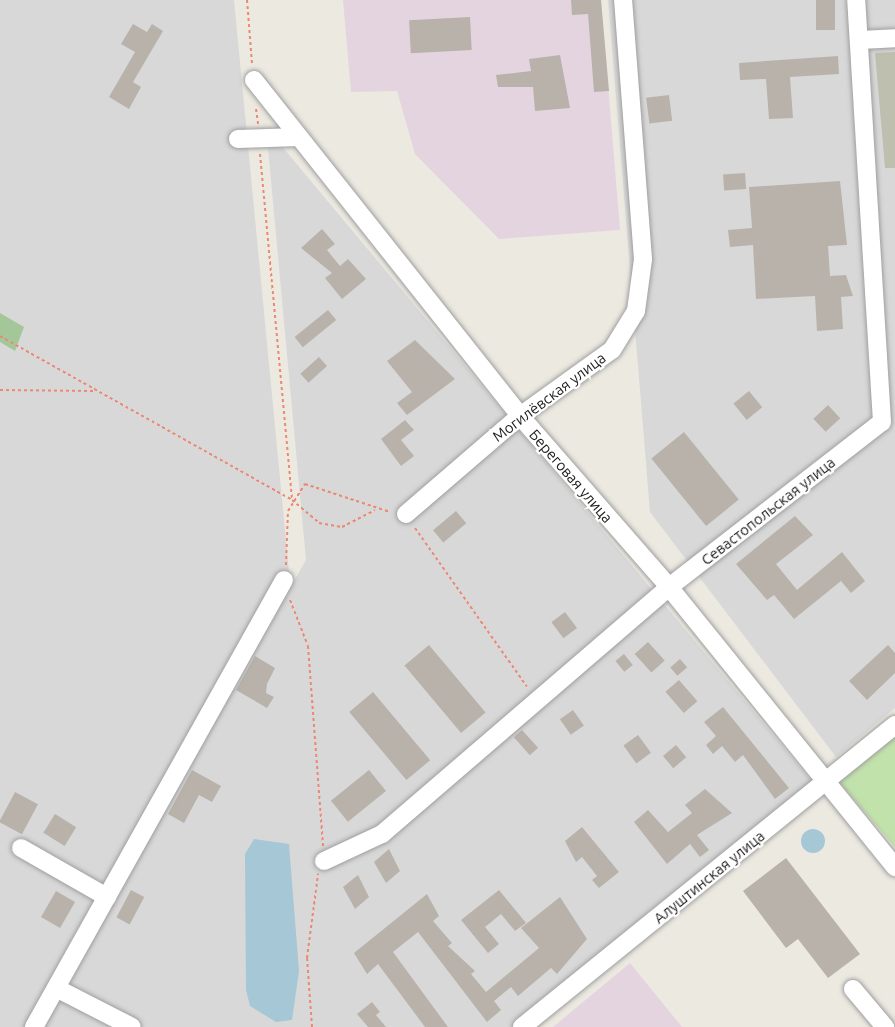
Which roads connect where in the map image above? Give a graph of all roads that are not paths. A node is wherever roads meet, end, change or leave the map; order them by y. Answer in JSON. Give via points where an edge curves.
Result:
{"nodes":[{"id":1,"x":623,"y":0,"type":"edge"},
{"id":2,"x":856,"y":0,"type":"edge"},
{"id":3,"x":895,"y":38,"type":"edge"},
{"id":4,"x":860,"y":40,"type":"junction"},
{"id":5,"x":254,"y":80,"type":"road end"},
{"id":6,"x":299,"y":137,"type":"junction"},
{"id":7,"x":238,"y":138,"type":"dead end"},
{"id":8,"x":520,"y":416,"type":"junction"},
{"id":9,"x":406,"y":514,"type":"road end"},
{"id":10,"x":284,"y":580,"type":"road end"},
{"id":11,"x":669,"y":587,"type":"junction"},
{"id":12,"x":895,"y":725,"type":"edge"},
{"id":13,"x":826,"y":782,"type":"junction"},
{"id":14,"x":21,"y":848,"type":"dead end"},
{"id":15,"x":324,"y":861,"type":"road end"},
{"id":16,"x":895,"y":867,"type":"edge"},
{"id":17,"x":107,"y":897,"type":"junction"},
{"id":18,"x":56,"y":988,"type":"junction"},
{"id":19,"x":854,"y":989,"type":"dead end"},
{"id":20,"x":33,"y":1027,"type":"edge"},
{"id":21,"x":132,"y":1027,"type":"edge"},
{"id":22,"x":522,"y":1027,"type":"edge"},
{"id":23,"x":885,"y":1027,"type":"edge"}],
"edges":[{"from":1,"to":8,"type":"street","name":"Могилёвская улица","via":[[643,259],[636,311],[612,350]]},
{"from":2,"to":4,"type":"street","name":"Севастопольская улица"},
{"from":3,"to":4,"type":"street"},
{"from":4,"to":11,"type":"street","name":"Севастопольская улица","via":[[882,422]]},
{"from":5,"to":6,"type":"street","name":"Береговая улица"},
{"from":6,"to":7,"type":"street"},
{"from":6,"to":8,"type":"street","name":"Береговая улица"},
{"from":8,"to":9,"type":"street","name":"Могилёвская улица"},
{"from":8,"to":11,"type":"street","name":"Береговая улица"},
{"from":10,"to":17,"type":"street"},
{"from":11,"to":13,"type":"street","name":"Береговая улица"},
{"from":11,"to":15,"type":"street","name":"Севастопольская улица","via":[[382,834]]},
{"from":12,"to":13,"type":"street","name":"Алуштинская улица"},
{"from":13,"to":16,"type":"street","name":"Береговая улица"},
{"from":13,"to":22,"type":"street","name":"Алуштинская улица"},
{"from":14,"to":17,"type":"street"},
{"from":17,"to":18,"type":"street"},
{"from":18,"to":20,"type":"street"},
{"from":18,"to":21,"type":"street"},
{"from":19,"to":23,"type":"street"}]}
